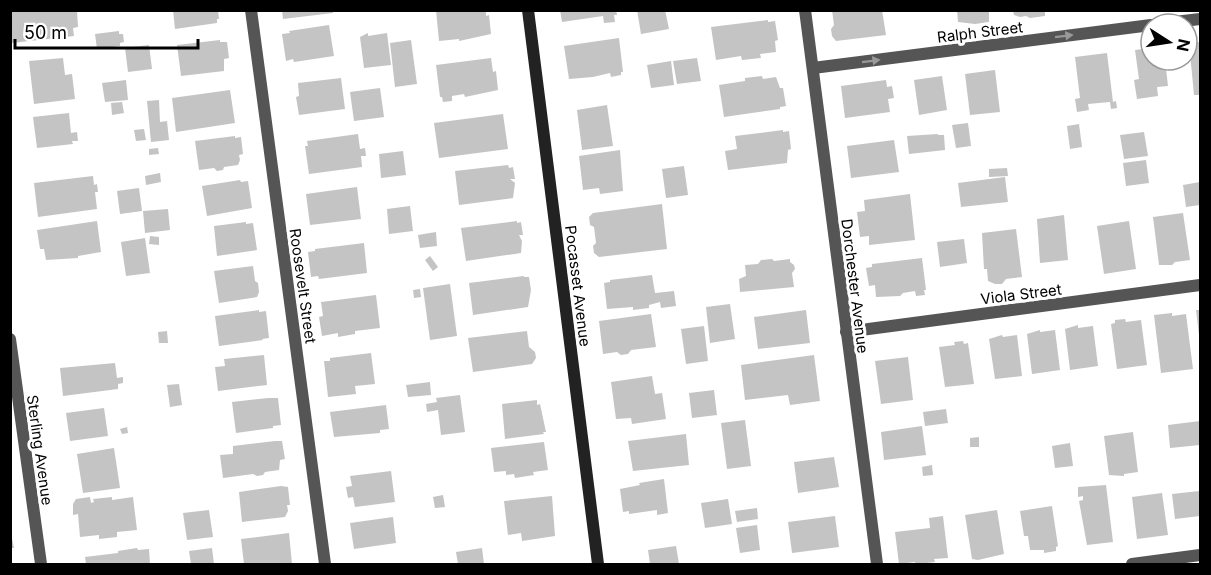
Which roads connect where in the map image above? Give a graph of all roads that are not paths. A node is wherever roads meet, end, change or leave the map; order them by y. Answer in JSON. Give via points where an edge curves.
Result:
{"nodes":[{"id":1,"x":251,"y":10,"type":"edge"},
{"id":2,"x":528,"y":10,"type":"edge"},
{"id":3,"x":805,"y":10,"type":"edge"},
{"id":4,"x":1139,"y":27,"type":"edge"},
{"id":5,"x":813,"y":68,"type":"junction"},
{"id":6,"x":1200,"y":285,"type":"edge"},
{"id":7,"x":846,"y":332,"type":"junction"},
{"id":8,"x":10,"y":339,"type":"edge"},
{"id":9,"x":1200,"y":555,"type":"edge"},
{"id":10,"x":40,"y":564,"type":"edge"},
{"id":11,"x":325,"y":564,"type":"edge"},
{"id":12,"x":598,"y":564,"type":"edge"},
{"id":13,"x":877,"y":564,"type":"edge"},
{"id":14,"x":1132,"y":564,"type":"edge"}],
"edges":[{"from":1,"to":11,"type":"street","name":"Roosevelt Street"},
{"from":2,"to":12,"type":"main road","name":"Pocasset Avenue"},
{"from":3,"to":5,"type":"street","name":"Dorchester Avenue"},
{"from":5,"to":4,"type":"street","name":"Ralph Street","one_way":true},
{"from":5,"to":7,"type":"street","name":"Dorchester Avenue"},
{"from":6,"to":7,"type":"street","name":"Viola Street"},
{"from":7,"to":13,"type":"street","name":"Dorchester Avenue"},
{"from":8,"to":10,"type":"street","name":"Sterling Avenue"},
{"from":9,"to":14,"type":"street"}]}
